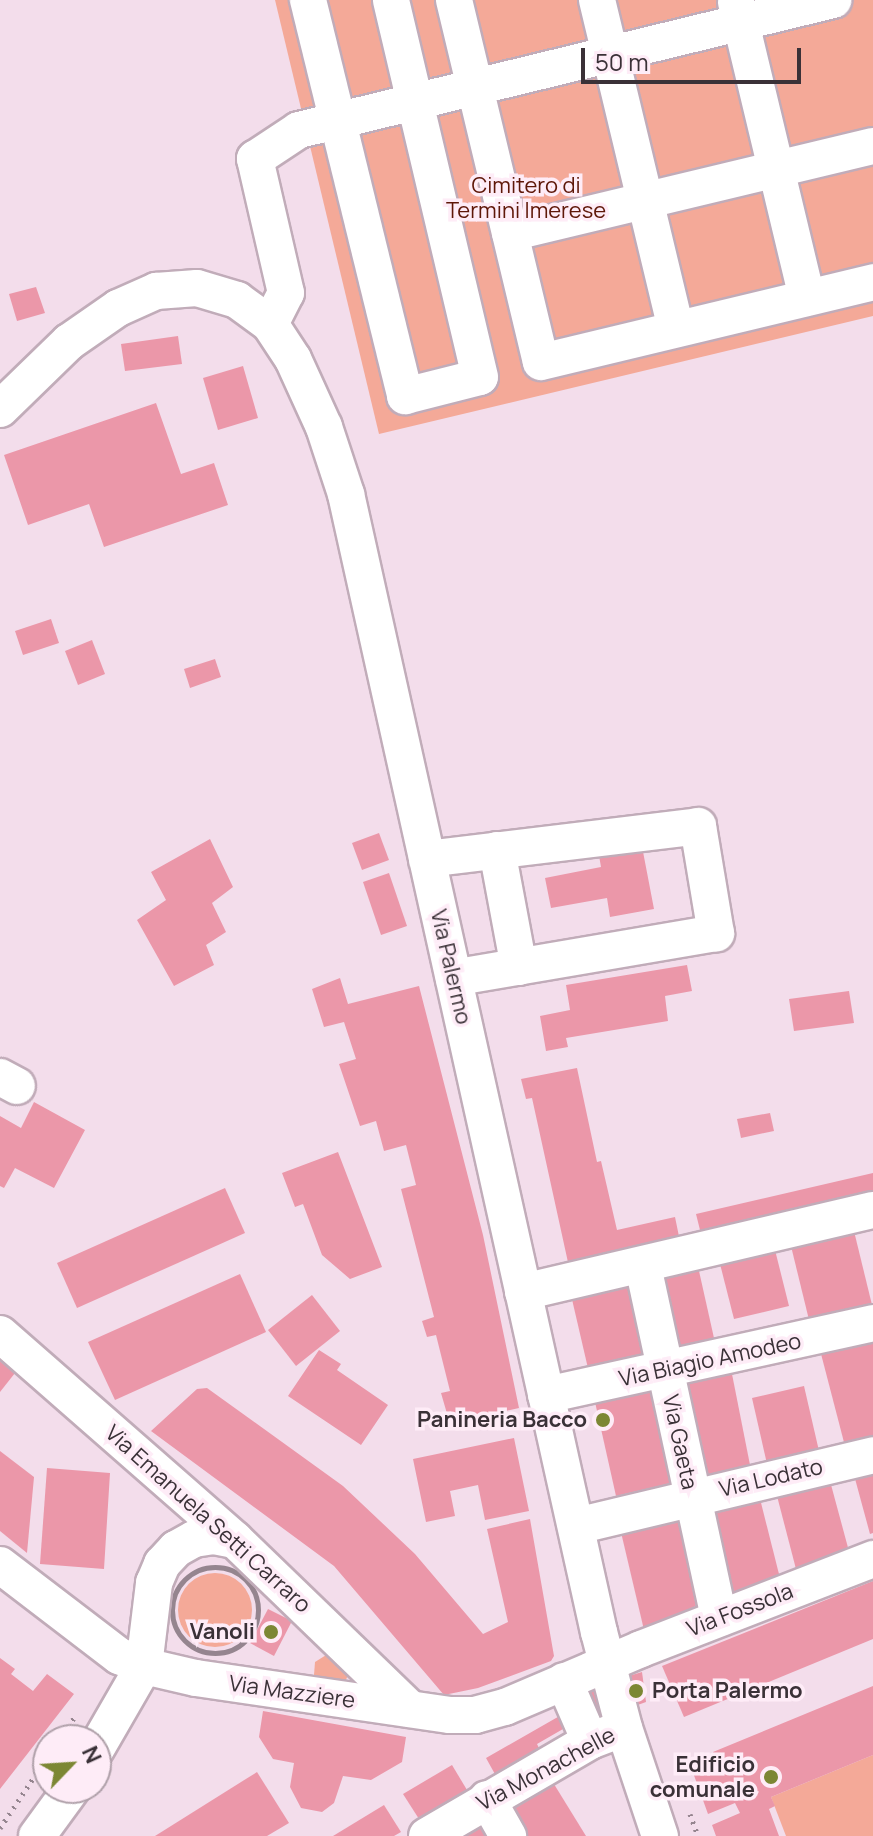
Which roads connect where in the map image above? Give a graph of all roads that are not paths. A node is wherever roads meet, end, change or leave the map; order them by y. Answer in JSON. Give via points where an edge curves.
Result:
{"nodes":[{"id":1,"x":308,"y":0,"type":"edge"},
{"id":2,"x":391,"y":0,"type":"edge"},
{"id":3,"x":454,"y":0,"type":"edge"},
{"id":4,"x":597,"y":0,"type":"edge"},
{"id":5,"x":833,"y":0,"type":"edge"},
{"id":6,"x":738,"y":12,"type":"edge"},
{"id":7,"x":610,"y":55,"type":"junction"},
{"id":8,"x":475,"y":87,"type":"junction"},
{"id":9,"x":415,"y":101,"type":"junction"},
{"id":10,"x":338,"y":119,"type":"junction"},
{"id":11,"x":873,"y":146,"type":"edge"},
{"id":12,"x":776,"y":169,"type":"junction"},
{"id":13,"x":645,"y":200,"type":"junction"},
{"id":14,"x":510,"y":233,"type":"junction"},
{"id":15,"x":873,"y":282,"type":"edge"},
{"id":16,"x":807,"y":298,"type":"junction"},
{"id":17,"x":270,"y":324,"type":"junction"},
{"id":18,"x":676,"y":329,"type":"junction"},
{"id":19,"x":0,"y":409,"type":"edge"},
{"id":20,"x":497,"y":850,"type":"junction"},
{"id":21,"x":427,"y":859,"type":"junction"},
{"id":22,"x":519,"y":967,"type":"junction"},
{"id":23,"x":454,"y":978,"type":"junction"},
{"id":24,"x":873,"y":1210,"type":"edge"},
{"id":25,"x":643,"y":1266,"type":"junction"},
{"id":26,"x":523,"y":1292,"type":"junction"},
{"id":27,"x":873,"y":1323,"type":"edge"},
{"id":28,"x":0,"y":1334,"type":"edge"},
{"id":29,"x":665,"y":1370,"type":"junction"},
{"id":30,"x":546,"y":1395,"type":"junction"},
{"id":31,"x":873,"y":1455,"type":"edge"},
{"id":32,"x":692,"y":1496,"type":"junction"},
{"id":33,"x":576,"y":1526,"type":"junction"},
{"id":34,"x":235,"y":1540,"type":"junction"},
{"id":35,"x":873,"y":1559,"type":"edge"},
{"id":36,"x":0,"y":1565,"type":"edge"},
{"id":37,"x":719,"y":1618,"type":"junction"},
{"id":38,"x":354,"y":1653,"type":"junction"},
{"id":39,"x":607,"y":1662,"type":"junction"},
{"id":40,"x":144,"y":1666,"type":"junction"},
{"id":41,"x":564,"y":1681,"type":"junction"},
{"id":42,"x":323,"y":1696,"type":"junction"},
{"id":43,"x":410,"y":1709,"type":"junction"},
{"id":44,"x":110,"y":1724,"type":"edge"},
{"id":45,"x":624,"y":1728,"type":"junction"},
{"id":46,"x":590,"y":1741,"type":"junction"},
{"id":47,"x":487,"y":1799,"type":"junction"},
{"id":48,"x":60,"y":1804,"type":"edge"},
{"id":49,"x":37,"y":1836,"type":"edge"},
{"id":50,"x":427,"y":1836,"type":"edge"},
{"id":51,"x":508,"y":1836,"type":"edge"},
{"id":52,"x":660,"y":1836,"type":"edge"}],
"edges":[{"from":1,"to":10,"type":"street"},
{"from":2,"to":9,"type":"street"},
{"from":3,"to":8,"type":"street"},
{"from":4,"to":7,"type":"street"},
{"from":5,"to":6,"type":"street"},
{"from":6,"to":7,"type":"street"},
{"from":6,"to":12,"type":"street"},
{"from":7,"to":8,"type":"street"},
{"from":7,"to":13,"type":"street"},
{"from":8,"to":9,"type":"street"},
{"from":8,"to":14,"type":"street"},
{"from":9,"to":10,"type":"street"},
{"from":9,"to":10,"type":"street","via":[[480,377],[405,396]]},
{"from":10,"to":17,"type":"street","via":[[299,130],[255,159],[286,293]]},
{"from":11,"to":12,"type":"street"},
{"from":12,"to":13,"type":"street"},
{"from":12,"to":16,"type":"street"},
{"from":13,"to":14,"type":"street"},
{"from":13,"to":18,"type":"street"},
{"from":14,"to":18,"type":"street","via":[[541,362]]},
{"from":15,"to":16,"type":"street"},
{"from":16,"to":18,"type":"street"},
{"from":17,"to":19,"type":"street","name":"Via Palermo","via":[[237,300],[187,288],[156,291],[97,321],[47,360]]},
{"from":17,"to":21,"type":"street","name":"Via Palermo","via":[[306,386],[346,494]]},
{"from":20,"to":21,"type":"street"},
{"from":20,"to":22,"type":"street"},
{"from":20,"to":22,"type":"street","via":[[698,826],[716,933]]},
{"from":21,"to":23,"type":"street","name":"Via Palermo"},
{"from":22,"to":23,"type":"street"},
{"from":23,"to":26,"type":"street","name":"Via Palermo"},
{"from":24,"to":25,"type":"street"},
{"from":25,"to":26,"type":"street"},
{"from":25,"to":29,"type":"street","name":"Via Gaeta"},
{"from":26,"to":30,"type":"street","name":"Via Palermo"},
{"from":27,"to":29,"type":"street","name":"Via Biagio Amodeo"},
{"from":28,"to":34,"type":"street","name":"Via Emanuela Setti Carraro"},
{"from":29,"to":30,"type":"street","name":"Via Biagio Amodeo"},
{"from":29,"to":32,"type":"street","name":"Via Gaeta"},
{"from":30,"to":33,"type":"street","name":"Via Palermo"},
{"from":31,"to":32,"type":"street","name":"Via Lodato"},
{"from":32,"to":33,"type":"street","name":"Via Lodato"},
{"from":32,"to":37,"type":"street","name":"Via Gaeta"},
{"from":33,"to":39,"type":"street","name":"Via Palermo"},
{"from":34,"to":38,"type":"street","name":"Via Emanuela Setti Carraro"},
{"from":34,"to":40,"type":"street","via":[[194,1539],[162,1564],[154,1583]]},
{"from":35,"to":37,"type":"street","name":"Via Fossola"},
{"from":36,"to":40,"type":"street","name":"Via Mazziere","via":[[119,1656]]},
{"from":37,"to":39,"type":"street","name":"Via Fossola"},
{"from":38,"to":42,"type":"street","via":[[360,1667],[356,1683],[343,1695]]},
{"from":38,"to":43,"type":"street","name":"Via Emanuela Setti Carraro"},
{"from":39,"to":41,"type":"street","name":"Via Mazziere"},
{"from":39,"to":45,"type":"street","name":"Via Palermo"},
{"from":40,"to":42,"type":"street","name":"Via Mazziere"},
{"from":40,"to":44,"type":"street"},
{"from":41,"to":43,"type":"street","name":"Via Mazziere","via":[[475,1715]]},
{"from":41,"to":46,"type":"street"},
{"from":42,"to":43,"type":"street","name":"Via Mazziere"},
{"from":45,"to":46,"type":"street","name":"Via Monachelle"},
{"from":45,"to":52,"type":"street","name":"Via Palermo"},
{"from":46,"to":47,"type":"street","name":"Via Monachelle"},
{"from":47,"to":50,"type":"street","name":"Via Monachelle"},
{"from":47,"to":51,"type":"street"},
{"from":48,"to":49,"type":"street"}]}
